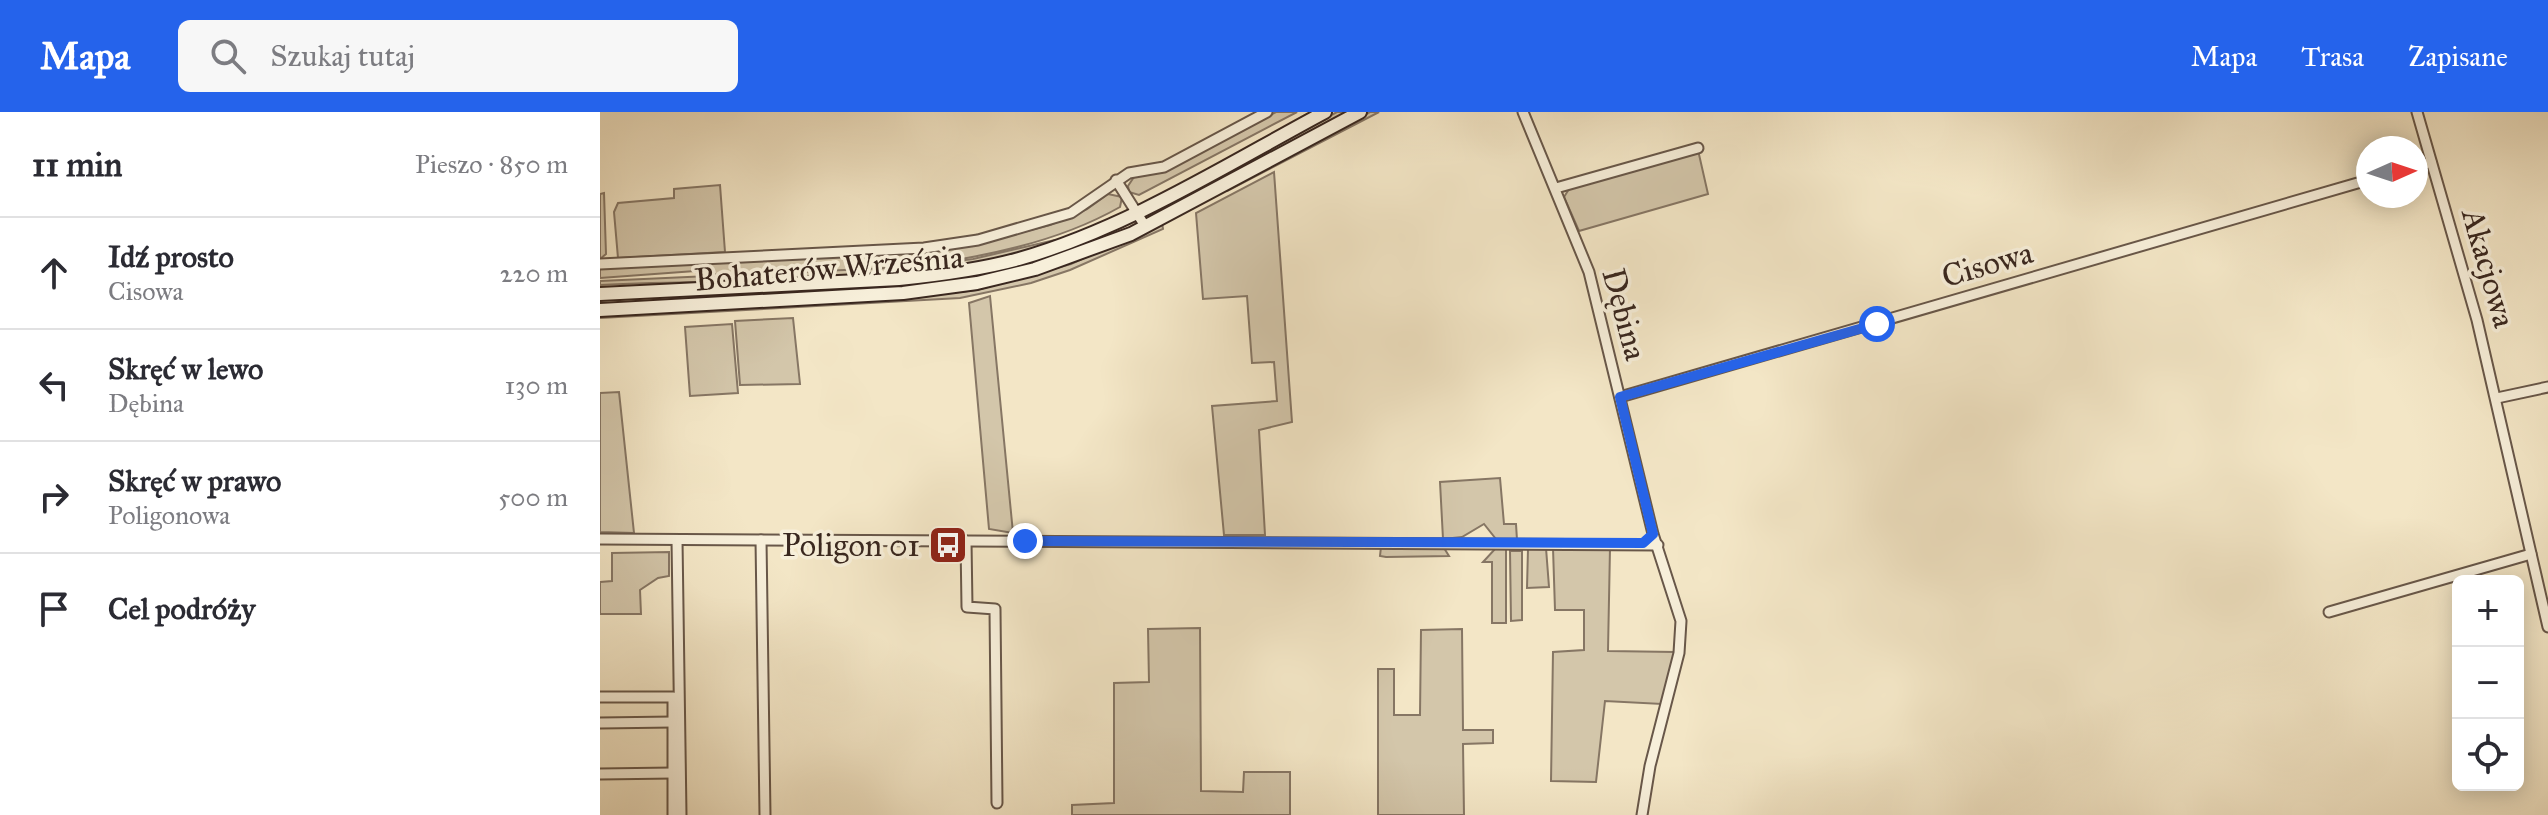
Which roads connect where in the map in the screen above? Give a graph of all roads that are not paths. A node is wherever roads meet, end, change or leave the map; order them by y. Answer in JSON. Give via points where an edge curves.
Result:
{"nodes":[{"id":1,"x":1267,"y":112,"type":"edge"},
{"id":2,"x":1325,"y":112,"type":"edge"},
{"id":3,"x":1360,"y":112,"type":"edge"},
{"id":4,"x":1523,"y":112,"type":"edge"},
{"id":5,"x":2417,"y":112,"type":"edge"},
{"id":6,"x":1698,"y":148,"type":"dead end"},
{"id":7,"x":2431,"y":162,"type":"junction"},
{"id":8,"x":2428,"y":163,"type":"edge"},
{"id":9,"x":1116,"y":180,"type":"junction"},
{"id":10,"x":2356,"y":183,"type":"edge"},
{"id":11,"x":1556,"y":188,"type":"junction"},
{"id":12,"x":1137,"y":212,"type":"junction"},
{"id":13,"x":1145,"y":226,"type":"junction"},
{"id":14,"x":600,"y":264,"type":"edge"},
{"id":15,"x":600,"y":294,"type":"edge"},
{"id":16,"x":600,"y":310,"type":"edge"},
{"id":17,"x":2548,"y":387,"type":"edge"},
{"id":18,"x":1620,"y":397,"type":"junction"},
{"id":19,"x":2497,"y":398,"type":"junction"},
{"id":20,"x":1653,"y":534,"type":"junction"},
{"id":21,"x":600,"y":539,"type":"edge"},
{"id":22,"x":677,"y":540,"type":"junction"},
{"id":23,"x":761,"y":540,"type":"junction"},
{"id":24,"x":966,"y":541,"type":"junction"},
{"id":25,"x":1643,"y":543,"type":"junction"},
{"id":26,"x":1658,"y":545,"type":"junction"},
{"id":27,"x":2531,"y":554,"type":"junction"},
{"id":28,"x":2329,"y":612,"type":"dead end"},
{"id":29,"x":2547,"y":622,"type":"edge"},
{"id":30,"x":600,"y":697,"type":"edge"},
{"id":31,"x":673,"y":722,"type":"junction"},
{"id":32,"x":600,"y":723,"type":"edge"},
{"id":33,"x":673,"y":773,"type":"junction"},
{"id":34,"x":600,"y":774,"type":"edge"},
{"id":35,"x":997,"y":803,"type":"dead end"},
{"id":36,"x":673,"y":815,"type":"edge"},
{"id":37,"x":681,"y":815,"type":"edge"},
{"id":38,"x":765,"y":815,"type":"edge"},
{"id":39,"x":1642,"y":815,"type":"edge"}],
"edges":[{"from":1,"to":9,"type":"street","via":[[1164,167]]},
{"from":2,"to":12,"type":"main road","name":"Bohaterów Września"},
{"from":3,"to":13,"type":"main road","name":"Bohaterów Września"},
{"from":4,"to":11,"type":"street","name":"Dębina"},
{"from":5,"to":7,"type":"street","name":"Akacjowa"},
{"from":6,"to":11,"type":"street"},
{"from":7,"to":8,"type":"street"},
{"from":7,"to":19,"type":"street","name":"Akacjowa"},
{"from":9,"to":12,"type":"street"},
{"from":9,"to":14,"type":"street","via":[[1071,213],[951,245]]},
{"from":10,"to":18,"type":"street","name":"Cisowa"},
{"from":11,"to":18,"type":"street","name":"Dębina","via":[[1589,272]]},
{"from":12,"to":13,"type":"street"},
{"from":12,"to":15,"type":"main road","name":"Bohaterów Września","via":[[1049,249],[947,274]]},
{"from":13,"to":16,"type":"main road","name":"Bohaterów Września","via":[[1035,269],[953,287]]},
{"from":17,"to":19,"type":"street"},
{"from":18,"to":20,"type":"street","name":"Dębina"},
{"from":19,"to":27,"type":"street","name":"Akacjowa"},
{"from":20,"to":25,"type":"street"},
{"from":20,"to":26,"type":"street","name":"Dębina"},
{"from":21,"to":22,"type":"street"},
{"from":22,"to":23,"type":"street"},
{"from":22,"to":37,"type":"street"},
{"from":23,"to":24,"type":"street"},
{"from":23,"to":38,"type":"street"},
{"from":24,"to":25,"type":"street"},
{"from":24,"to":35,"type":"street","via":[[967,607],[995,609]]},
{"from":25,"to":26,"type":"street"},
{"from":26,"to":39,"type":"street","name":"Dębina","via":[[1682,631]]},
{"from":27,"to":28,"type":"street"},
{"from":27,"to":29,"type":"street","name":"Akacjowa"},
{"from":30,"to":31,"type":"street","via":[[673,697]]},
{"from":31,"to":32,"type":"street"},
{"from":31,"to":33,"type":"street"},
{"from":33,"to":34,"type":"street"},
{"from":33,"to":36,"type":"street"}]}
